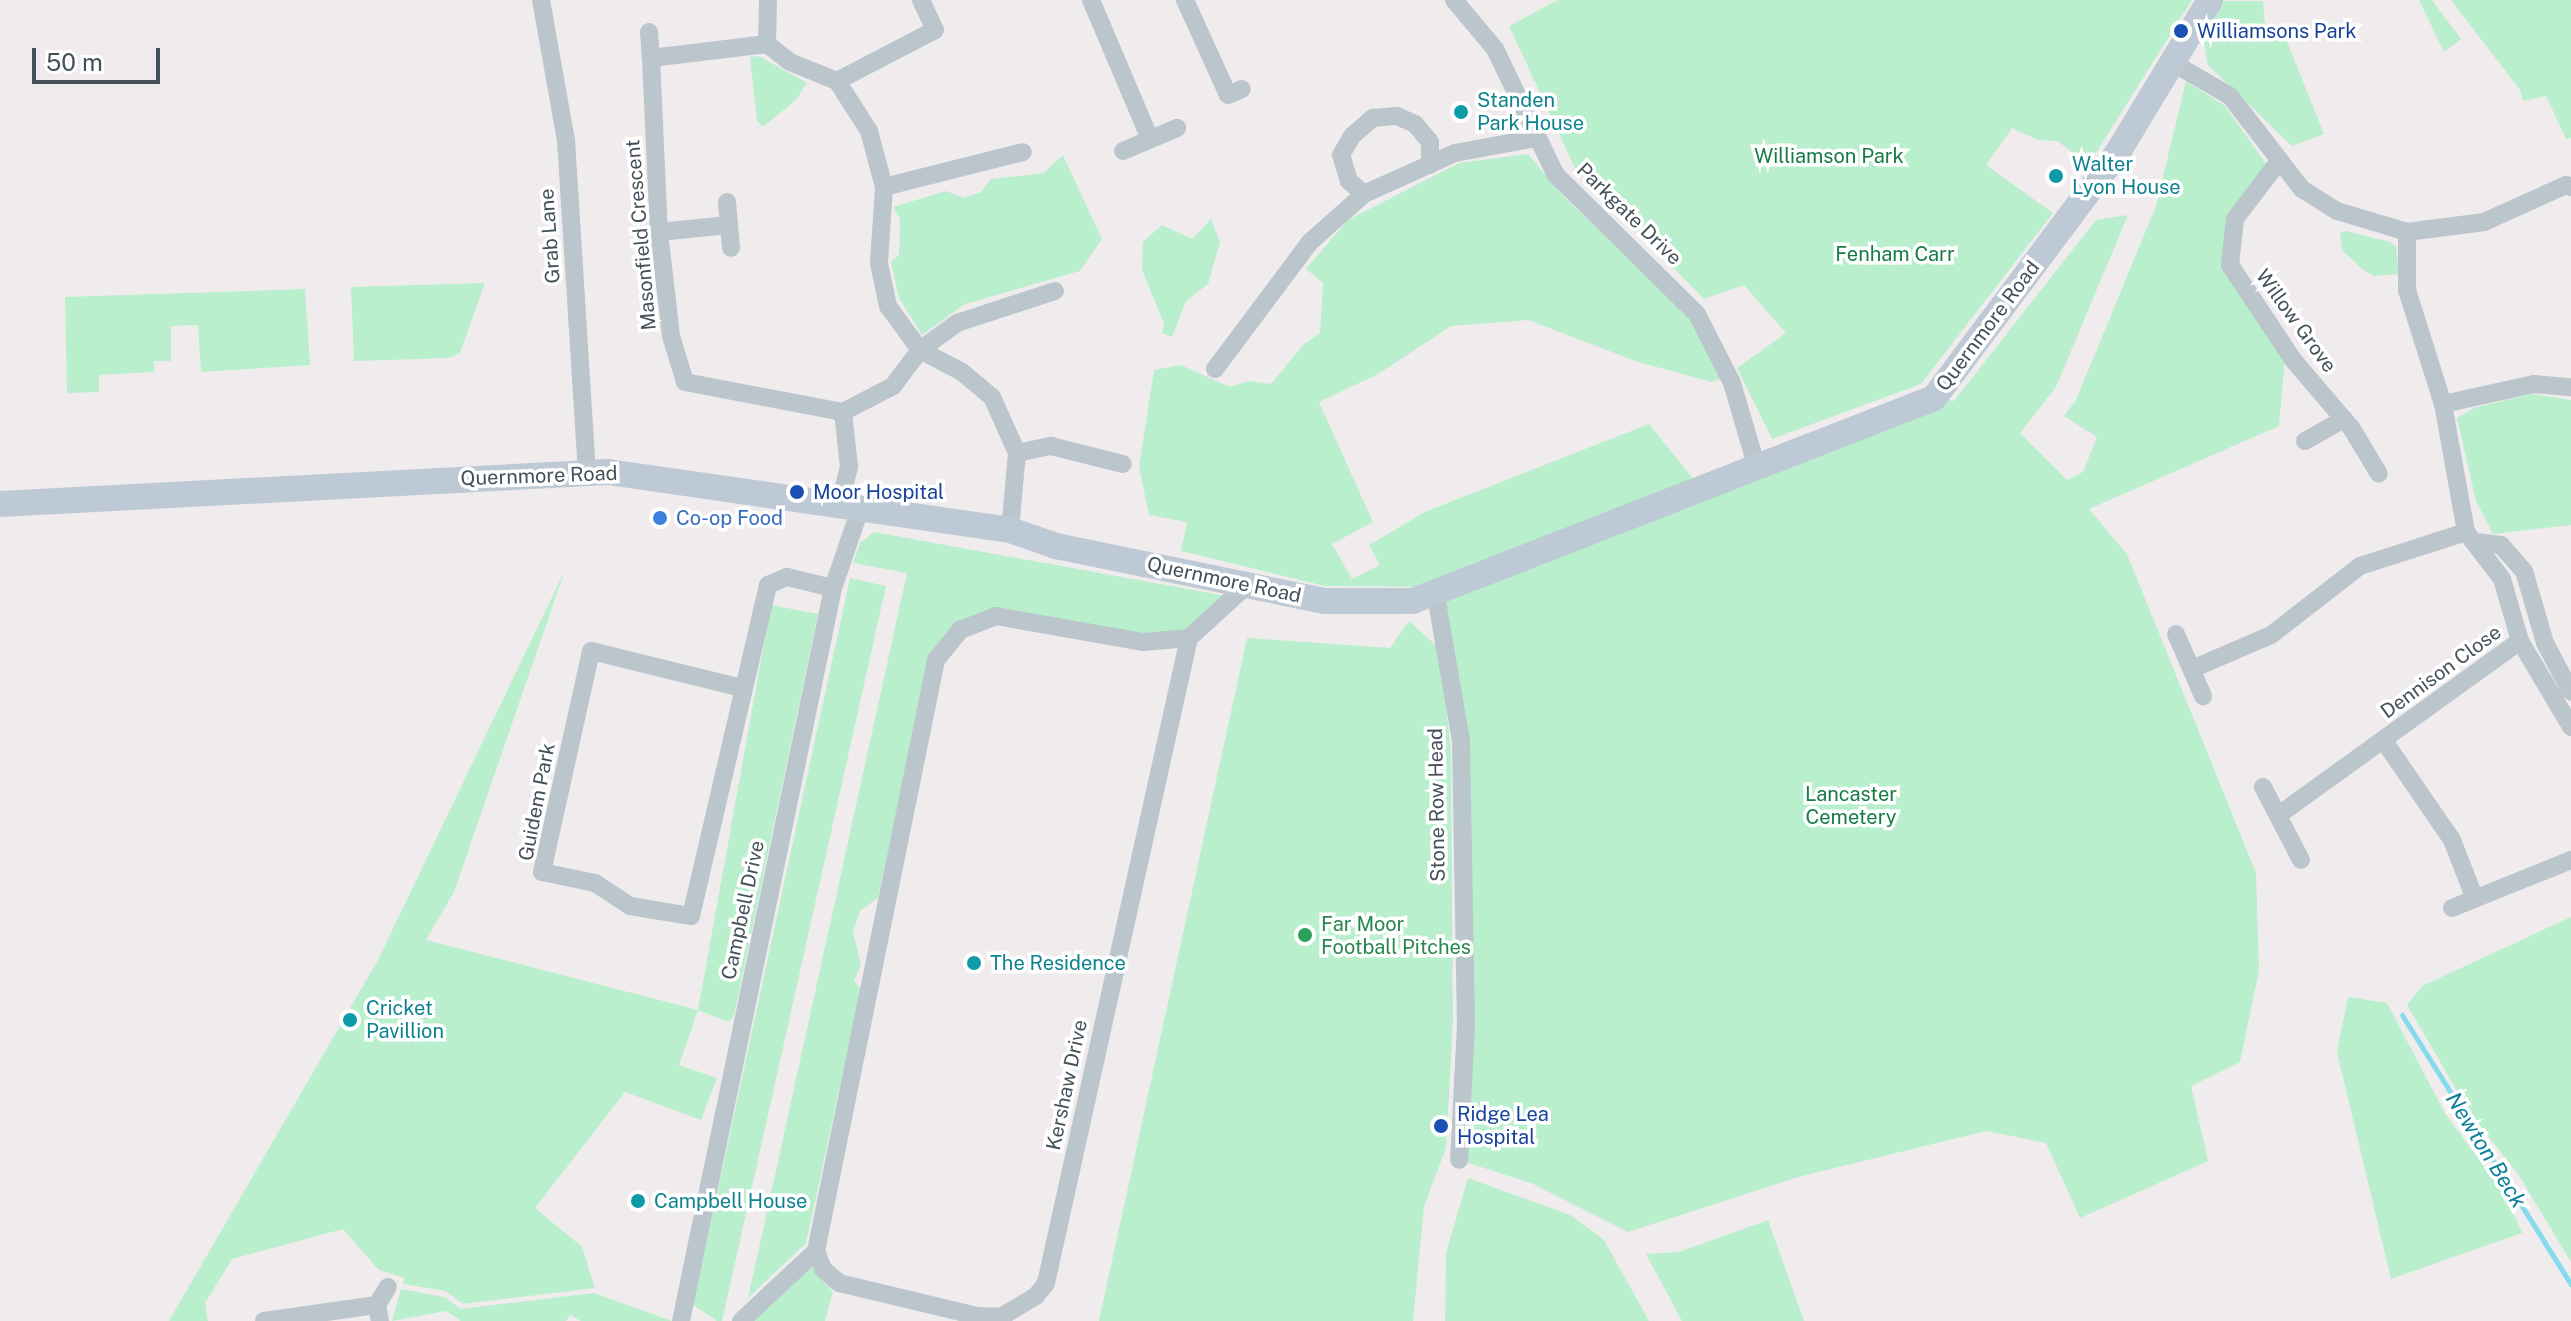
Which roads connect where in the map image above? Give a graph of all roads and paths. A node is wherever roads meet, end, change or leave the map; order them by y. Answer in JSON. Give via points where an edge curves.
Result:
{"nodes":[{"id":1,"x":541,"y":0,"type":"edge"},
{"id":2,"x":768,"y":0,"type":"edge"},
{"id":3,"x":921,"y":0,"type":"edge"},
{"id":4,"x":1091,"y":0,"type":"edge"},
{"id":5,"x":1185,"y":0,"type":"edge"},
{"id":6,"x":1454,"y":0,"type":"edge"},
{"id":7,"x":2210,"y":0,"type":"edge"},
{"id":8,"x":649,"y":32,"type":"dead end"},
{"id":9,"x":767,"y":44,"type":"junction"},
{"id":10,"x":651,"y":58,"type":"junction"},
{"id":11,"x":2175,"y":64,"type":"junction"},
{"id":12,"x":837,"y":81,"type":"junction"},
{"id":13,"x":1242,"y":89,"type":"dead end"},
{"id":14,"x":1177,"y":128,"type":"dead end"},
{"id":15,"x":1536,"y":138,"type":"junction"},
{"id":16,"x":1150,"y":139,"type":"junction"},
{"id":17,"x":1123,"y":151,"type":"dead end"},
{"id":18,"x":1023,"y":152,"type":"dead end"},
{"id":19,"x":2279,"y":161,"type":"junction"},
{"id":20,"x":1430,"y":165,"type":"junction"},
{"id":21,"x":2569,"y":184,"type":"edge"},
{"id":22,"x":884,"y":187,"type":"junction"},
{"id":23,"x":1364,"y":194,"type":"junction"},
{"id":24,"x":727,"y":202,"type":"dead end"},
{"id":25,"x":729,"y":225,"type":"junction"},
{"id":26,"x":659,"y":232,"type":"junction"},
{"id":27,"x":2407,"y":232,"type":"junction"},
{"id":28,"x":731,"y":248,"type":"dead end"},
{"id":29,"x":1055,"y":291,"type":"dead end"},
{"id":30,"x":920,"y":350,"type":"junction"},
{"id":31,"x":1215,"y":369,"type":"dead end"},
{"id":32,"x":2571,"y":387,"type":"edge"},
{"id":33,"x":2443,"y":404,"type":"junction"},
{"id":34,"x":843,"y":412,"type":"junction"},
{"id":35,"x":2344,"y":419,"type":"junction"},
{"id":36,"x":2305,"y":441,"type":"dead end"},
{"id":37,"x":1017,"y":453,"type":"junction"},
{"id":38,"x":1123,"y":464,"type":"dead end"},
{"id":39,"x":1757,"y":468,"type":"junction"},
{"id":40,"x":587,"y":471,"type":"junction"},
{"id":41,"x":2379,"y":474,"type":"dead end"},
{"id":42,"x":843,"y":491,"type":"dead end"},
{"id":43,"x":0,"y":504,"type":"edge"},
{"id":44,"x":859,"y":512,"type":"junction"},
{"id":45,"x":1010,"y":530,"type":"junction"},
{"id":46,"x":2471,"y":537,"type":"junction"},
{"id":47,"x":1247,"y":585,"type":"junction"},
{"id":48,"x":833,"y":588,"type":"junction"},
{"id":49,"x":1436,"y":596,"type":"junction"},
{"id":50,"x":2176,"y":634,"type":"dead end"},
{"id":51,"x":1189,"y":638,"type":"junction"},
{"id":52,"x":2520,"y":641,"type":"junction"},
{"id":53,"x":2192,"y":669,"type":"junction"},
{"id":54,"x":742,"y":688,"type":"junction"},
{"id":55,"x":2571,"y":692,"type":"edge"},
{"id":56,"x":2203,"y":696,"type":"dead end"},
{"id":57,"x":2571,"y":727,"type":"edge"},
{"id":58,"x":2384,"y":741,"type":"junction"},
{"id":59,"x":2263,"y":787,"type":"dead end"},
{"id":60,"x":2280,"y":814,"type":"junction"},
{"id":61,"x":2301,"y":860,"type":"dead end"},
{"id":62,"x":2571,"y":860,"type":"edge"},
{"id":63,"x":2475,"y":899,"type":"junction"},
{"id":64,"x":2452,"y":908,"type":"dead end"},
{"id":65,"x":1459,"y":1160,"type":"dead end"},
{"id":66,"x":816,"y":1251,"type":"junction"},
{"id":67,"x":388,"y":1287,"type":"dead end"},
{"id":68,"x":378,"y":1313,"type":"edge"},
{"id":69,"x":1019,"y":1314,"type":"edge"},
{"id":70,"x":685,"y":1318,"type":"edge"},
{"id":71,"x":264,"y":1321,"type":"edge"},
{"id":72,"x":741,"y":1321,"type":"edge"}],
"edges":[{"from":1,"to":40,"type":"street","name":"Grab Lane","via":[[566,140]]},
{"from":2,"to":9,"type":"street"},
{"from":3,"to":12,"type":"street","via":[[935,30]]},
{"from":4,"to":16,"type":"street"},
{"from":5,"to":13,"type":"street","via":[[1228,95]]},
{"from":6,"to":15,"type":"street","name":"Parkgate Drive","via":[[1495,49]]},
{"from":7,"to":11,"type":"street","name":"Quernmore Road"},
{"from":8,"to":10,"type":"street","name":"Masonfield Crescent"},
{"from":9,"to":10,"type":"street"},
{"from":9,"to":12,"type":"street","via":[[790,62]]},
{"from":10,"to":26,"type":"street","name":"Masonfield Crescent"},
{"from":11,"to":19,"type":"street","via":[[2230,96]]},
{"from":11,"to":39,"type":"street","name":"Quernmore Road","via":[[2118,152],[1934,398]]},
{"from":12,"to":22,"type":"street","via":[[869,131]]},
{"from":14,"to":16,"type":"street"},
{"from":15,"to":20,"type":"street","via":[[1455,153]]},
{"from":15,"to":39,"type":"street","name":"Parkgate Drive","via":[[1556,175],[1697,314],[1732,383]]},
{"from":16,"to":17,"type":"street"},
{"from":18,"to":22,"type":"street"},
{"from":19,"to":27,"type":"street","via":[[2302,189],[2326,205]]},
{"from":19,"to":35,"type":"street","name":"Willow Grove","via":[[2235,219],[2230,265],[2294,361]]},
{"from":20,"to":23,"type":"street"},
{"from":20,"to":23,"type":"street","via":[[1430,142],[1415,124],[1397,116],[1373,118],[1352,136],[1341,155],[1349,181]]},
{"from":21,"to":27,"type":"street","via":[[2484,222]]},
{"from":22,"to":30,"type":"street","via":[[879,263],[888,306]]},
{"from":23,"to":31,"type":"street","via":[[1310,242]]},
{"from":24,"to":25,"type":"street"},
{"from":25,"to":26,"type":"street"},
{"from":25,"to":28,"type":"street"},
{"from":26,"to":34,"type":"street","name":"Masonfield Crescent","via":[[671,336],[685,382]]},
{"from":27,"to":33,"type":"street","via":[[2407,290]]},
{"from":29,"to":30,"type":"street","via":[[974,315]]},
{"from":30,"to":34,"type":"street","via":[[893,386]]},
{"from":30,"to":37,"type":"street","via":[[962,372],[992,397]]},
{"from":32,"to":33,"type":"street","via":[[2534,384]]},
{"from":33,"to":46,"type":"street"},
{"from":34,"to":42,"type":"street","via":[[849,467]]},
{"from":35,"to":36,"type":"street"},
{"from":35,"to":41,"type":"street","name":"Willow Grove"},
{"from":37,"to":38,"type":"street","via":[[1051,446]]},
{"from":37,"to":45,"type":"street"},
{"from":39,"to":49,"type":"street","name":"Quernmore Road"},
{"from":40,"to":43,"type":"street","name":"Quernmore Road"},
{"from":40,"to":44,"type":"street","name":"Quernmore Road"},
{"from":44,"to":45,"type":"street","name":"Quernmore Road"},
{"from":44,"to":48,"type":"street","name":"Campbell Drive"},
{"from":45,"to":47,"type":"street","name":"Quernmore Road","via":[[1056,546]]},
{"from":46,"to":52,"type":"street","via":[[2502,579]]},
{"from":46,"to":53,"type":"street","via":[[2360,566],[2271,635]]},
{"from":46,"to":55,"type":"street","via":[[2501,545],[2524,571],[2545,643]]},
{"from":47,"to":49,"type":"street","name":"Quernmore Road","via":[[1324,601]]},
{"from":47,"to":51,"type":"street"},
{"from":48,"to":54,"type":"street","name":"Guidem Park","via":[[787,577],[768,585]]},
{"from":48,"to":70,"type":"street","name":"Campbell Drive"},
{"from":49,"to":65,"type":"street","name":"Stone Row Head","via":[[1461,741],[1466,1024]]},
{"from":50,"to":53,"type":"street"},
{"from":51,"to":66,"type":"street","via":[[1144,642],[996,616],[960,630],[936,660]]},
{"from":51,"to":69,"type":"street","name":"Kershaw Drive","via":[[1046,1283]]},
{"from":52,"to":57,"type":"street","name":"Dennison Close"},
{"from":52,"to":58,"type":"street","name":"Dennison Close"},
{"from":53,"to":56,"type":"street"},
{"from":54,"to":54,"type":"street","name":"Guidem Park","via":[[691,916],[630,906],[595,883],[542,872],[591,651]]},
{"from":58,"to":60,"type":"street","name":"Dennison Close"},
{"from":58,"to":63,"type":"street","name":"Dennison Close","via":[[2452,840]]},
{"from":59,"to":60,"type":"street"},
{"from":60,"to":61,"type":"street"},
{"from":62,"to":63,"type":"street"},
{"from":63,"to":64,"type":"street"},
{"from":66,"to":69,"type":"street","name":"Kershaw Drive","via":[[823,1269],[839,1283],[977,1316]]},
{"from":66,"to":72,"type":"street"},
{"from":67,"to":68,"type":"street"},
{"from":68,"to":71,"type":"street"}]}
